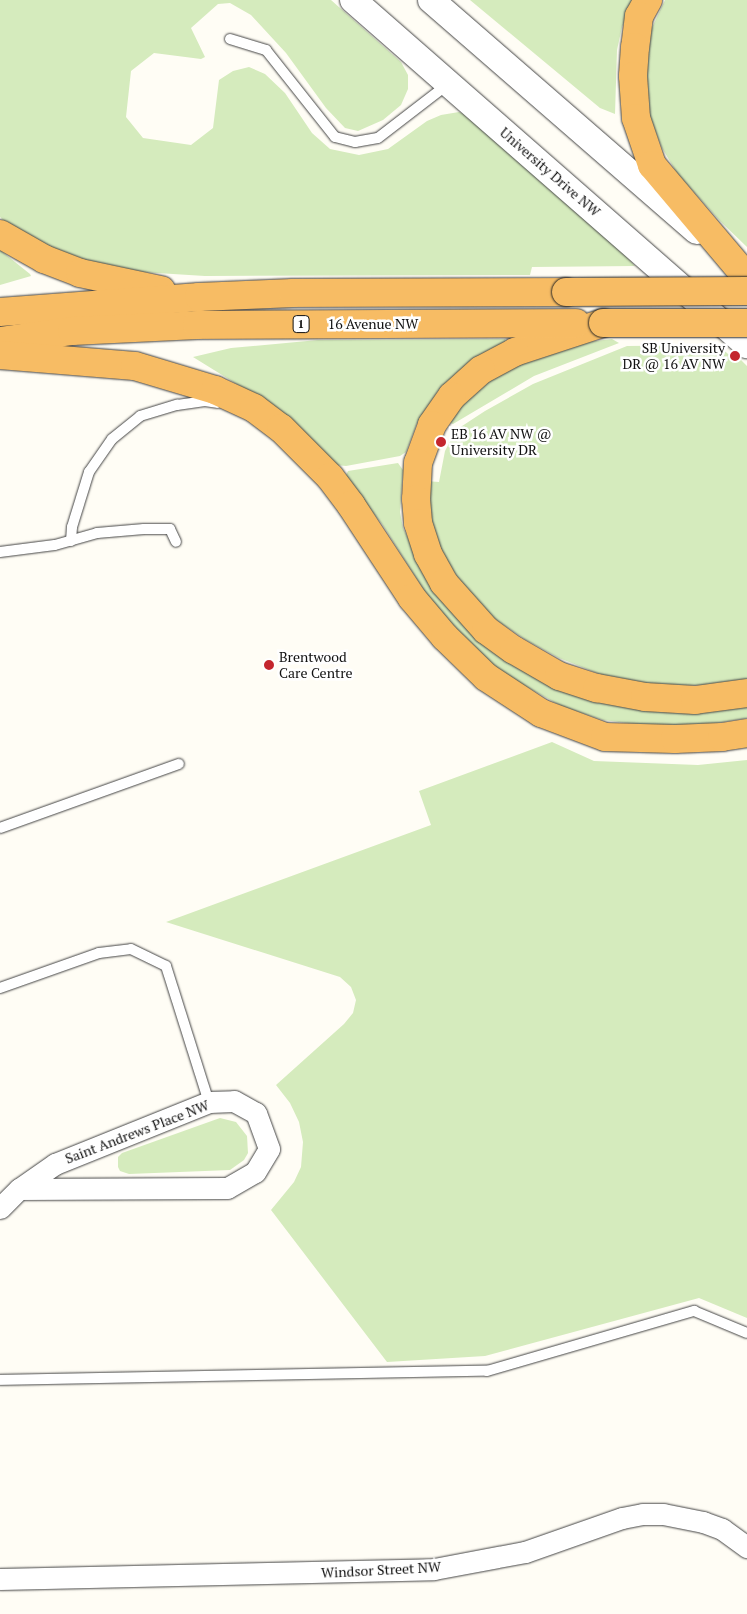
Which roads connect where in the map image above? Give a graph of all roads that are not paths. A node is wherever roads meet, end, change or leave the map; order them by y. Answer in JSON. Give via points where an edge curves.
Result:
{"nodes":[{"id":1,"x":353,"y":0,"type":"edge"},
{"id":2,"x":431,"y":0,"type":"edge"},
{"id":3,"x":648,"y":0,"type":"edge"},
{"id":4,"x":230,"y":38,"type":"dead end"},
{"id":5,"x":448,"y":83,"type":"junction"},
{"id":6,"x":0,"y":234,"type":"edge"},
{"id":7,"x":744,"y":278,"type":"edge"},
{"id":8,"x":199,"y":297,"type":"junction"},
{"id":9,"x":0,"y":312,"type":"edge"},
{"id":10,"x":603,"y":323,"type":"junction"},
{"id":11,"x":747,"y":323,"type":"edge"},
{"id":12,"x":0,"y":341,"type":"edge"},
{"id":13,"x":747,"y":345,"type":"edge"},
{"id":14,"x":0,"y":355,"type":"edge"},
{"id":15,"x":254,"y":408,"type":"junction"},
{"id":16,"x":71,"y":540,"type":"junction"},
{"id":17,"x":176,"y":542,"type":"dead end"},
{"id":18,"x":0,"y":552,"type":"edge"},
{"id":19,"x":747,"y":693,"type":"edge"},
{"id":20,"x":747,"y":733,"type":"edge"},
{"id":21,"x":179,"y":764,"type":"dead end"},
{"id":22,"x":0,"y":828,"type":"edge"},
{"id":23,"x":0,"y":988,"type":"edge"},
{"id":24,"x":208,"y":1102,"type":"junction"},
{"id":25,"x":19,"y":1189,"type":"junction"},
{"id":26,"x":0,"y":1208,"type":"edge"},
{"id":27,"x":747,"y":1333,"type":"edge"},
{"id":28,"x":0,"y":1380,"type":"edge"},
{"id":29,"x":747,"y":1547,"type":"edge"},
{"id":30,"x":0,"y":1579,"type":"edge"}],
"edges":[{"from":1,"to":5,"type":"street","name":"University Drive NW"},
{"from":2,"to":7,"type":"street"},
{"from":3,"to":7,"type":"highway","via":[[639,16],[635,47],[633,76],[638,125],[652,165]]},
{"from":4,"to":5,"type":"lane","via":[[266,50],[335,137],[355,142],[378,138]]},
{"from":5,"to":13,"type":"street","name":"University Drive NW"},
{"from":6,"to":8,"type":"highway","via":[[44,259],[80,273]]},
{"from":7,"to":8,"type":"highway","bridge":true,"via":[[566,292]]},
{"from":8,"to":9,"type":"highway"},
{"from":10,"to":11,"type":"highway","name":"16 Avenue NW","number":"1","bridge":true},
{"from":10,"to":12,"type":"highway","name":"16 Avenue NW","number":"1","via":[[197,325],[72,331]]},
{"from":10,"to":19,"type":"highway","via":[[515,352],[481,370],[452,396],[432,425],[418,463],[418,523],[428,554],[444,583],[486,630],[559,676],[597,688],[645,697],[695,700]]},
{"from":14,"to":15,"type":"highway","via":[[135,366],[215,390]]},
{"from":15,"to":16,"type":"lane","via":[[205,402],[177,405],[140,416],[112,439],[89,472]]},
{"from":15,"to":20,"type":"highway","via":[[281,428],[330,477],[412,598],[445,637],[486,677],[541,713],[605,737],[675,739]]},
{"from":16,"to":17,"type":"lane","via":[[97,533],[170,529]]},
{"from":16,"to":18,"type":"lane"},
{"from":21,"to":22,"type":"lane"},
{"from":23,"to":24,"type":"lane","via":[[99,953],[131,949],[166,966]]},
{"from":24,"to":25,"type":"street","name":"Saint Andrews Place NW","via":[[55,1164]]},
{"from":24,"to":25,"type":"street","name":"Saint Andrews Place NW","via":[[234,1101],[256,1113],[269,1149],[255,1172],[227,1188]]},
{"from":25,"to":26,"type":"street","name":"Saint Andrews Place NW"},
{"from":27,"to":28,"type":"lane","via":[[694,1311],[487,1370]]},
{"from":29,"to":30,"type":"street","name":"Windsor Street NW","via":[[703,1522],[670,1515],[643,1514],[622,1518],[525,1552],[434,1569]]}]}
